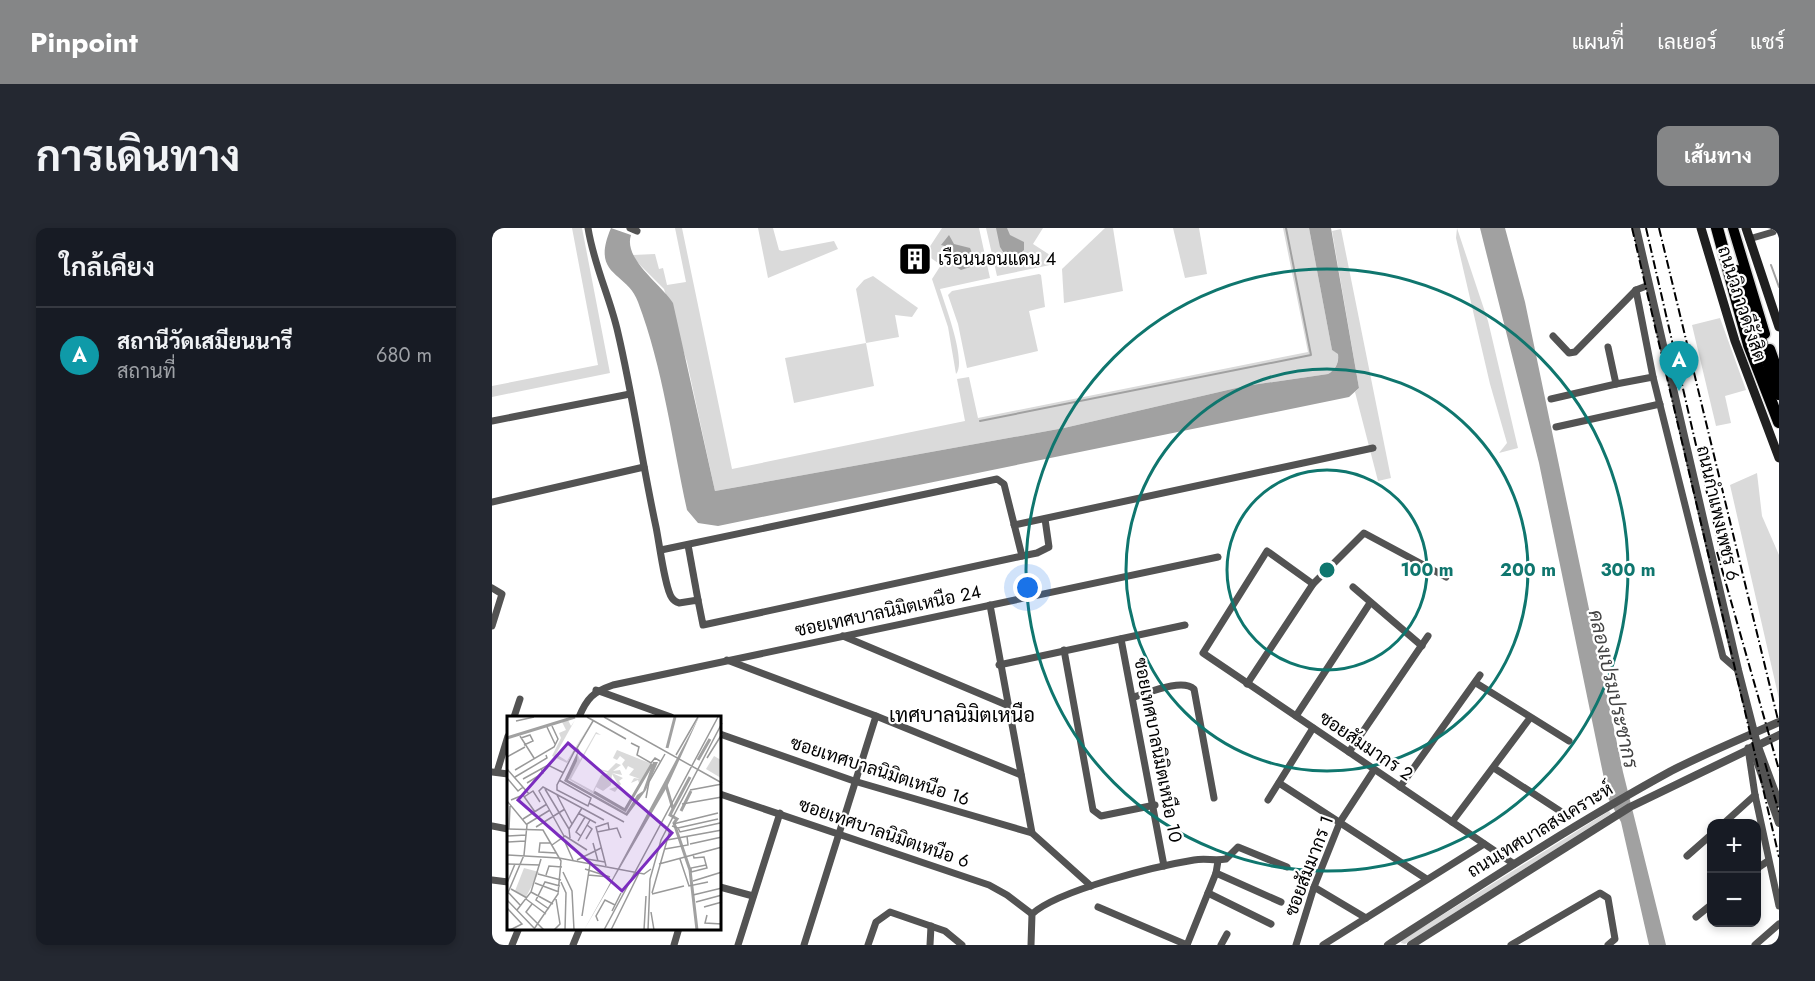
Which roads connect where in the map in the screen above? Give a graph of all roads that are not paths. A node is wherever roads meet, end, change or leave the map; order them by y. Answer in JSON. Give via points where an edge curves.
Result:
{"nodes":[{"id":1,"x":588,"y":228,"type":"edge"},
{"id":2,"x":1636,"y":228,"type":"edge"},
{"id":3,"x":1701,"y":228,"type":"edge"},
{"id":4,"x":1712,"y":228,"type":"edge"},
{"id":5,"x":1717,"y":228,"type":"edge"},
{"id":6,"x":1724,"y":228,"type":"edge"},
{"id":7,"x":1733,"y":228,"type":"edge"},
{"id":8,"x":1746,"y":228,"type":"edge"},
{"id":9,"x":1772,"y":232,"type":"dead end"},
{"id":10,"x":1752,"y":238,"type":"junction"},
{"id":11,"x":1649,"y":285,"type":"junction"},
{"id":12,"x":1636,"y":290,"type":"junction"},
{"id":13,"x":1777,"y":314,"type":"edge"},
{"id":14,"x":1779,"y":327,"type":"edge"},
{"id":15,"x":1553,"y":336,"type":"dead end"},
{"id":16,"x":1767,"y":343,"type":"junction"},
{"id":17,"x":1608,"y":347,"type":"dead end"},
{"id":18,"x":1779,"y":356,"type":"edge"},
{"id":19,"x":1779,"y":374,"type":"edge"},
{"id":20,"x":1653,"y":377,"type":"junction"},
{"id":21,"x":1616,"y":384,"type":"junction"},
{"id":22,"x":630,"y":394,"type":"junction"},
{"id":23,"x":1779,"y":394,"type":"edge"},
{"id":24,"x":1551,"y":399,"type":"dead end"},
{"id":25,"x":1660,"y":404,"type":"junction"},
{"id":26,"x":492,"y":421,"type":"edge"},
{"id":27,"x":1779,"y":422,"type":"edge"},
{"id":28,"x":1556,"y":427,"type":"dead end"},
{"id":29,"x":1779,"y":429,"type":"edge"},
{"id":30,"x":1373,"y":448,"type":"dead end"},
{"id":31,"x":1779,"y":458,"type":"edge"},
{"id":32,"x":644,"y":467,"type":"junction"},
{"id":33,"x":492,"y":502,"type":"edge"},
{"id":34,"x":1045,"y":519,"type":"junction"},
{"id":35,"x":1014,"y":525,"type":"junction"},
{"id":36,"x":688,"y":545,"type":"junction"},
{"id":37,"x":661,"y":550,"type":"junction"},
{"id":38,"x":1022,"y":556,"type":"junction"},
{"id":39,"x":1218,"y":557,"type":"dead end"},
{"id":40,"x":1446,"y":577,"type":"dead end"},
{"id":41,"x":1313,"y":584,"type":"junction"},
{"id":42,"x":1353,"y":586,"type":"dead end"},
{"id":43,"x":492,"y":588,"type":"edge"},
{"id":44,"x":698,"y":600,"type":"junction"},
{"id":45,"x":1370,"y":603,"type":"junction"},
{"id":46,"x":990,"y":605,"type":"junction"},
{"id":47,"x":1185,"y":625,"type":"dead end"},
{"id":48,"x":492,"y":626,"type":"edge"},
{"id":49,"x":842,"y":636,"type":"junction"},
{"id":50,"x":1428,"y":636,"type":"dead end"},
{"id":51,"x":1121,"y":639,"type":"junction"},
{"id":52,"x":1422,"y":646,"type":"junction"},
{"id":53,"x":1064,"y":650,"type":"junction"},
{"id":54,"x":725,"y":660,"type":"junction"},
{"id":55,"x":999,"y":665,"type":"junction"},
{"id":56,"x":1738,"y":670,"type":"junction"},
{"id":57,"x":1480,"y":675,"type":"dead end"},
{"id":58,"x":1476,"y":683,"type":"junction"},
{"id":59,"x":1247,"y":684,"type":"junction"},
{"id":60,"x":596,"y":690,"type":"junction"},
{"id":61,"x":1134,"y":697,"type":"junction"},
{"id":62,"x":520,"y":699,"type":"dead end"},
{"id":63,"x":1009,"y":706,"type":"junction"},
{"id":64,"x":514,"y":716,"type":"edge"},
{"id":65,"x":579,"y":716,"type":"edge"},
{"id":66,"x":668,"y":716,"type":"edge"},
{"id":67,"x":876,"y":716,"type":"junction"},
{"id":68,"x":1296,"y":716,"type":"junction"},
{"id":69,"x":1530,"y":718,"type":"junction"},
{"id":70,"x":1779,"y":722,"type":"edge"},
{"id":71,"x":1313,"y":728,"type":"junction"},
{"id":72,"x":1754,"y":733,"type":"junction"},
{"id":73,"x":722,"y":735,"type":"edge"},
{"id":74,"x":1779,"y":735,"type":"edge"},
{"id":75,"x":507,"y":739,"type":"edge"},
{"id":76,"x":1569,"y":741,"type":"dead end"},
{"id":77,"x":1753,"y":746,"type":"junction"},
{"id":78,"x":1349,"y":752,"type":"junction"},
{"id":79,"x":1494,"y":768,"type":"junction"},
{"id":80,"x":1374,"y":770,"type":"junction"},
{"id":81,"x":494,"y":772,"type":"edge"},
{"id":82,"x":1021,"y":775,"type":"junction"},
{"id":83,"x":854,"y":781,"type":"junction"},
{"id":84,"x":1279,"y":783,"type":"junction"},
{"id":85,"x":1400,"y":787,"type":"junction"},
{"id":86,"x":722,"y":795,"type":"edge"},
{"id":87,"x":1755,"y":795,"type":"junction"},
{"id":88,"x":1214,"y":798,"type":"dead end"},
{"id":89,"x":1268,"y":800,"type":"dead end"},
{"id":90,"x":1779,"y":803,"type":"edge"},
{"id":91,"x":1155,"y":805,"type":"junction"},
{"id":92,"x":1560,"y":811,"type":"dead end"},
{"id":93,"x":780,"y":813,"type":"junction"},
{"id":94,"x":1729,"y":819,"type":"edge"},
{"id":95,"x":1340,"y":822,"type":"junction"},
{"id":96,"x":1452,"y":822,"type":"junction"},
{"id":97,"x":1779,"y":823,"type":"edge"},
{"id":98,"x":492,"y":826,"type":"edge"},
{"id":99,"x":507,"y":829,"type":"edge"},
{"id":100,"x":1032,"y":833,"type":"junction"},
{"id":101,"x":839,"y":834,"type":"junction"},
{"id":102,"x":1707,"y":838,"type":"edge"},
{"id":103,"x":1484,"y":844,"type":"junction"},
{"id":104,"x":1687,"y":856,"type":"dead end"},
{"id":105,"x":1218,"y":861,"type":"junction"},
{"id":106,"x":1768,"y":861,"type":"junction"},
{"id":107,"x":1514,"y":864,"type":"junction"},
{"id":108,"x":1164,"y":866,"type":"junction"},
{"id":109,"x":1761,"y":866,"type":"edge"},
{"id":110,"x":1287,"y":867,"type":"dead end"},
{"id":111,"x":1216,"y":873,"type":"junction"},
{"id":112,"x":1425,"y":878,"type":"junction"},
{"id":113,"x":492,"y":880,"type":"edge"},
{"id":114,"x":507,"y":882,"type":"edge"},
{"id":115,"x":1092,"y":886,"type":"junction"},
{"id":116,"x":1314,"y":887,"type":"junction"},
{"id":117,"x":722,"y":888,"type":"edge"},
{"id":118,"x":1208,"y":893,"type":"junction"},
{"id":119,"x":753,"y":896,"type":"junction"},
{"id":120,"x":1281,"y":902,"type":"dead end"},
{"id":121,"x":1779,"y":906,"type":"edge"},
{"id":122,"x":1098,"y":907,"type":"dead end"},
{"id":123,"x":1707,"y":908,"type":"edge"},
{"id":124,"x":1032,"y":914,"type":"junction"},
{"id":125,"x":1696,"y":916,"type":"dead end"},
{"id":126,"x":1366,"y":918,"type":"junction"},
{"id":127,"x":1271,"y":924,"type":"dead end"},
{"id":128,"x":1779,"y":924,"type":"edge"},
{"id":129,"x":932,"y":926,"type":"junction"},
{"id":130,"x":518,"y":930,"type":"edge"},
{"id":131,"x":579,"y":930,"type":"edge"},
{"id":132,"x":678,"y":930,"type":"edge"},
{"id":133,"x":1227,"y":934,"type":"dead end"},
{"id":134,"x":512,"y":945,"type":"edge"},
{"id":135,"x":573,"y":945,"type":"edge"},
{"id":136,"x":674,"y":945,"type":"edge"},
{"id":137,"x":738,"y":945,"type":"edge"},
{"id":138,"x":804,"y":945,"type":"edge"},
{"id":139,"x":868,"y":945,"type":"edge"},
{"id":140,"x":930,"y":945,"type":"edge"},
{"id":141,"x":962,"y":945,"type":"edge"},
{"id":142,"x":1031,"y":945,"type":"edge"},
{"id":143,"x":1187,"y":945,"type":"edge"},
{"id":144,"x":1221,"y":945,"type":"edge"},
{"id":145,"x":1296,"y":945,"type":"edge"},
{"id":146,"x":1323,"y":945,"type":"edge"},
{"id":147,"x":1388,"y":945,"type":"edge"},
{"id":148,"x":1411,"y":945,"type":"edge"},
{"id":149,"x":1511,"y":945,"type":"edge"},
{"id":150,"x":1608,"y":945,"type":"edge"},
{"id":151,"x":1755,"y":945,"type":"edge"}],
"edges":[{"from":1,"to":22,"type":"street","via":[[597,271],[616,326]]},
{"from":2,"to":11,"type":"street","name":"ถนนกำแพงเพชร 6"},
{"from":3,"to":31,"type":"main road","name":"ถนนวิภาวดีรังสิต","via":[[1735,341]]},
{"from":4,"to":29,"type":"highway","name":"ถนนวิภาวดีรังสิต","via":[[1746,348]]},
{"from":5,"to":27,"type":"highway","via":[[1749,345]]},
{"from":6,"to":23,"type":"highway"},
{"from":7,"to":16,"type":"highway","name":"ถนนวิภาวดีรังสิต"},
{"from":8,"to":10,"type":"main road","name":"ถนนวิภาวดีรังสิต"},
{"from":9,"to":10,"type":"street"},
{"from":10,"to":13,"type":"main road","name":"ถนนวิภาวดีรังสิต"},
{"from":11,"to":12,"type":"street"},
{"from":11,"to":56,"type":"street","name":"ถนนกำแพงเพชร 6"},
{"from":12,"to":15,"type":"street","via":[[1575,352],[1565,351]]},
{"from":12,"to":20,"type":"street"},
{"from":13,"to":14,"type":"main road","name":"ถนนวิภาวดีรังสิต"},
{"from":16,"to":18,"type":"highway"},
{"from":16,"to":19,"type":"highway","name":"ถนนวิภาวดีรังสิต"},
{"from":17,"to":21,"type":"street"},
{"from":20,"to":21,"type":"street"},
{"from":20,"to":25,"type":"street"},
{"from":21,"to":24,"type":"street"},
{"from":22,"to":26,"type":"street"},
{"from":22,"to":32,"type":"street"},
{"from":25,"to":28,"type":"street"},
{"from":25,"to":56,"type":"street","via":[[1723,657]]},
{"from":30,"to":34,"type":"street"},
{"from":32,"to":33,"type":"street"},
{"from":32,"to":37,"type":"street"},
{"from":34,"to":35,"type":"street"},
{"from":34,"to":38,"type":"street","via":[[1049,547]]},
{"from":35,"to":36,"type":"street","via":[[1004,484],[996,479]]},
{"from":35,"to":38,"type":"street"},
{"from":36,"to":37,"type":"street"},
{"from":36,"to":44,"type":"street"},
{"from":37,"to":44,"type":"street","via":[[671,598],[679,603]]},
{"from":38,"to":44,"type":"street","via":[[707,626],[701,622]]},
{"from":39,"to":46,"type":"street","name":"ซอยเทศบาลนิมิตเหนือ 24"},
{"from":40,"to":41,"type":"street","via":[[1364,532]]},
{"from":41,"to":59,"type":"street"},
{"from":41,"to":59,"type":"street","name":"ซอยสัมมากร 2","via":[[1267,551],[1202,651]]},
{"from":42,"to":45,"type":"street"},
{"from":43,"to":48,"type":"street","via":[[502,594]]},
{"from":45,"to":52,"type":"street"},
{"from":45,"to":68,"type":"street"},
{"from":46,"to":49,"type":"street","name":"ซอยเทศบาลนิมิตเหนือ 24"},
{"from":46,"to":55,"type":"street"},
{"from":47,"to":51,"type":"street"},
{"from":49,"to":54,"type":"street","name":"ซอยเทศบาลนิมิตเหนือ 24"},
{"from":49,"to":63,"type":"street"},
{"from":50,"to":52,"type":"street"},
{"from":51,"to":53,"type":"street"},
{"from":51,"to":61,"type":"street","name":"ซอยเทศบาลนิมิตเหนือ 10"},
{"from":52,"to":78,"type":"street"},
{"from":53,"to":55,"type":"street"},
{"from":53,"to":91,"type":"street","via":[[1093,810],[1101,816]]},
{"from":54,"to":60,"type":"street","name":"ซอยเทศบาลนิมิตเหนือ 24"},
{"from":54,"to":67,"type":"street"},
{"from":55,"to":63,"type":"street"},
{"from":56,"to":72,"type":"street","name":"ถนนกำแพงเพชร 6"},
{"from":57,"to":58,"type":"street"},
{"from":58,"to":69,"type":"street"},
{"from":58,"to":85,"type":"street"},
{"from":59,"to":68,"type":"street","name":"ซอยสัมมากร 2"},
{"from":60,"to":65,"type":"street","via":[[587,698]]},
{"from":60,"to":66,"type":"street"},
{"from":61,"to":88,"type":"street","via":[[1177,686],[1194,689]]},
{"from":61,"to":91,"type":"street","name":"ซอยเทศบาลนิมิตเหนือ 10"},
{"from":62,"to":64,"type":"street"},
{"from":63,"to":82,"type":"street"},
{"from":67,"to":82,"type":"street"},
{"from":67,"to":83,"type":"street"},
{"from":68,"to":71,"type":"street","name":"ซอยสัมมากร 2"},
{"from":69,"to":76,"type":"street"},
{"from":69,"to":79,"type":"street"},
{"from":70,"to":72,"type":"street","name":"ถนนเทศบาลสงเคราะห์"},
{"from":71,"to":78,"type":"street","name":"ซอยสัมมากร 2"},
{"from":71,"to":84,"type":"street"},
{"from":72,"to":77,"type":"street","name":"ถนนกำแพงเพชร 6"},
{"from":72,"to":107,"type":"street","name":"ถนนเทศบาลสงเคราะห์","via":[[1662,777]]},
{"from":73,"to":83,"type":"street","name":"ซอยเทศบาลนิมิตเหนือ 16"},
{"from":74,"to":77,"type":"street","name":"ถนนเทศบาลสงเคราะห์"},
{"from":75,"to":81,"type":"street"},
{"from":77,"to":87,"type":"street"},
{"from":77,"to":90,"type":"street","name":"ถนนกำแพงเพชร 6"},
{"from":77,"to":97,"type":"street","name":"ถนนกำแพงเพชร 6"},
{"from":77,"to":148,"type":"street","name":"ถนนเทศบาลสงเคราะห์","via":[[1669,787]]},
{"from":78,"to":80,"type":"street","name":"ซอยสัมมากร 2"},
{"from":79,"to":92,"type":"street"},
{"from":79,"to":96,"type":"street"},
{"from":80,"to":85,"type":"street","name":"ซอยสัมมากร 2"},
{"from":80,"to":95,"type":"street","name":"ซอยสัมมากร 1"},
{"from":82,"to":100,"type":"street"},
{"from":83,"to":100,"type":"street","name":"ซอยเทศบาลนิมิตเหนือ 16"},
{"from":83,"to":101,"type":"street"},
{"from":84,"to":89,"type":"street"},
{"from":84,"to":95,"type":"street"},
{"from":85,"to":96,"type":"street","name":"ซอยสัมมากร 2"},
{"from":86,"to":93,"type":"street","name":"ซอยเทศบาลนิมิตเหนือ 6"},
{"from":87,"to":94,"type":"street"},
{"from":87,"to":106,"type":"street"},
{"from":91,"to":108,"type":"street","name":"ซอยเทศบาลนิมิตเหนือ 10"},
{"from":93,"to":101,"type":"street","name":"ซอยเทศบาลนิมิตเหนือ 6"},
{"from":93,"to":119,"type":"street"},
{"from":95,"to":112,"type":"street"},
{"from":95,"to":116,"type":"street","name":"ซอยสัมมากร 1"},
{"from":96,"to":103,"type":"street","name":"ซอยสัมมากร 2"},
{"from":98,"to":99,"type":"street"},
{"from":100,"to":115,"type":"street"},
{"from":101,"to":124,"type":"street","name":"ซอยเทศบาลนิมิตเหนือ 6","via":[[988,885]]},
{"from":101,"to":138,"type":"street"},
{"from":102,"to":104,"type":"street"},
{"from":103,"to":107,"type":"street","name":"ซอยสัมมากร 2"},
{"from":103,"to":112,"type":"street"},
{"from":105,"to":108,"type":"street","via":[[1208,858]]},
{"from":105,"to":110,"type":"street","via":[[1239,847]]},
{"from":105,"to":111,"type":"street"},
{"from":106,"to":109,"type":"street"},
{"from":106,"to":121,"type":"street"},
{"from":107,"to":147,"type":"street","name":"ถนนเทศบาลสงเคราะห์"},
{"from":108,"to":115,"type":"street"},
{"from":111,"to":118,"type":"street"},
{"from":111,"to":120,"type":"street"},
{"from":112,"to":126,"type":"street"},
{"from":113,"to":114,"type":"street"},
{"from":115,"to":124,"type":"street"},
{"from":116,"to":126,"type":"street"},
{"from":116,"to":145,"type":"street","name":"ซอยสัมมากร 1"},
{"from":117,"to":119,"type":"street"},
{"from":118,"to":127,"type":"street"},
{"from":118,"to":143,"type":"street"},
{"from":119,"to":137,"type":"street"},
{"from":122,"to":143,"type":"street"},
{"from":123,"to":125,"type":"street"},
{"from":124,"to":142,"type":"street"},
{"from":126,"to":146,"type":"street"},
{"from":128,"to":151,"type":"street"},
{"from":129,"to":139,"type":"street","via":[[890,912],[876,922]]},
{"from":129,"to":140,"type":"street"},
{"from":129,"to":141,"type":"street"},
{"from":130,"to":134,"type":"street"},
{"from":131,"to":135,"type":"street"},
{"from":132,"to":136,"type":"street"},
{"from":133,"to":144,"type":"street"},
{"from":149,"to":150,"type":"street","via":[[1600,894],[1608,898],[1612,918],[1615,939]]}]}
